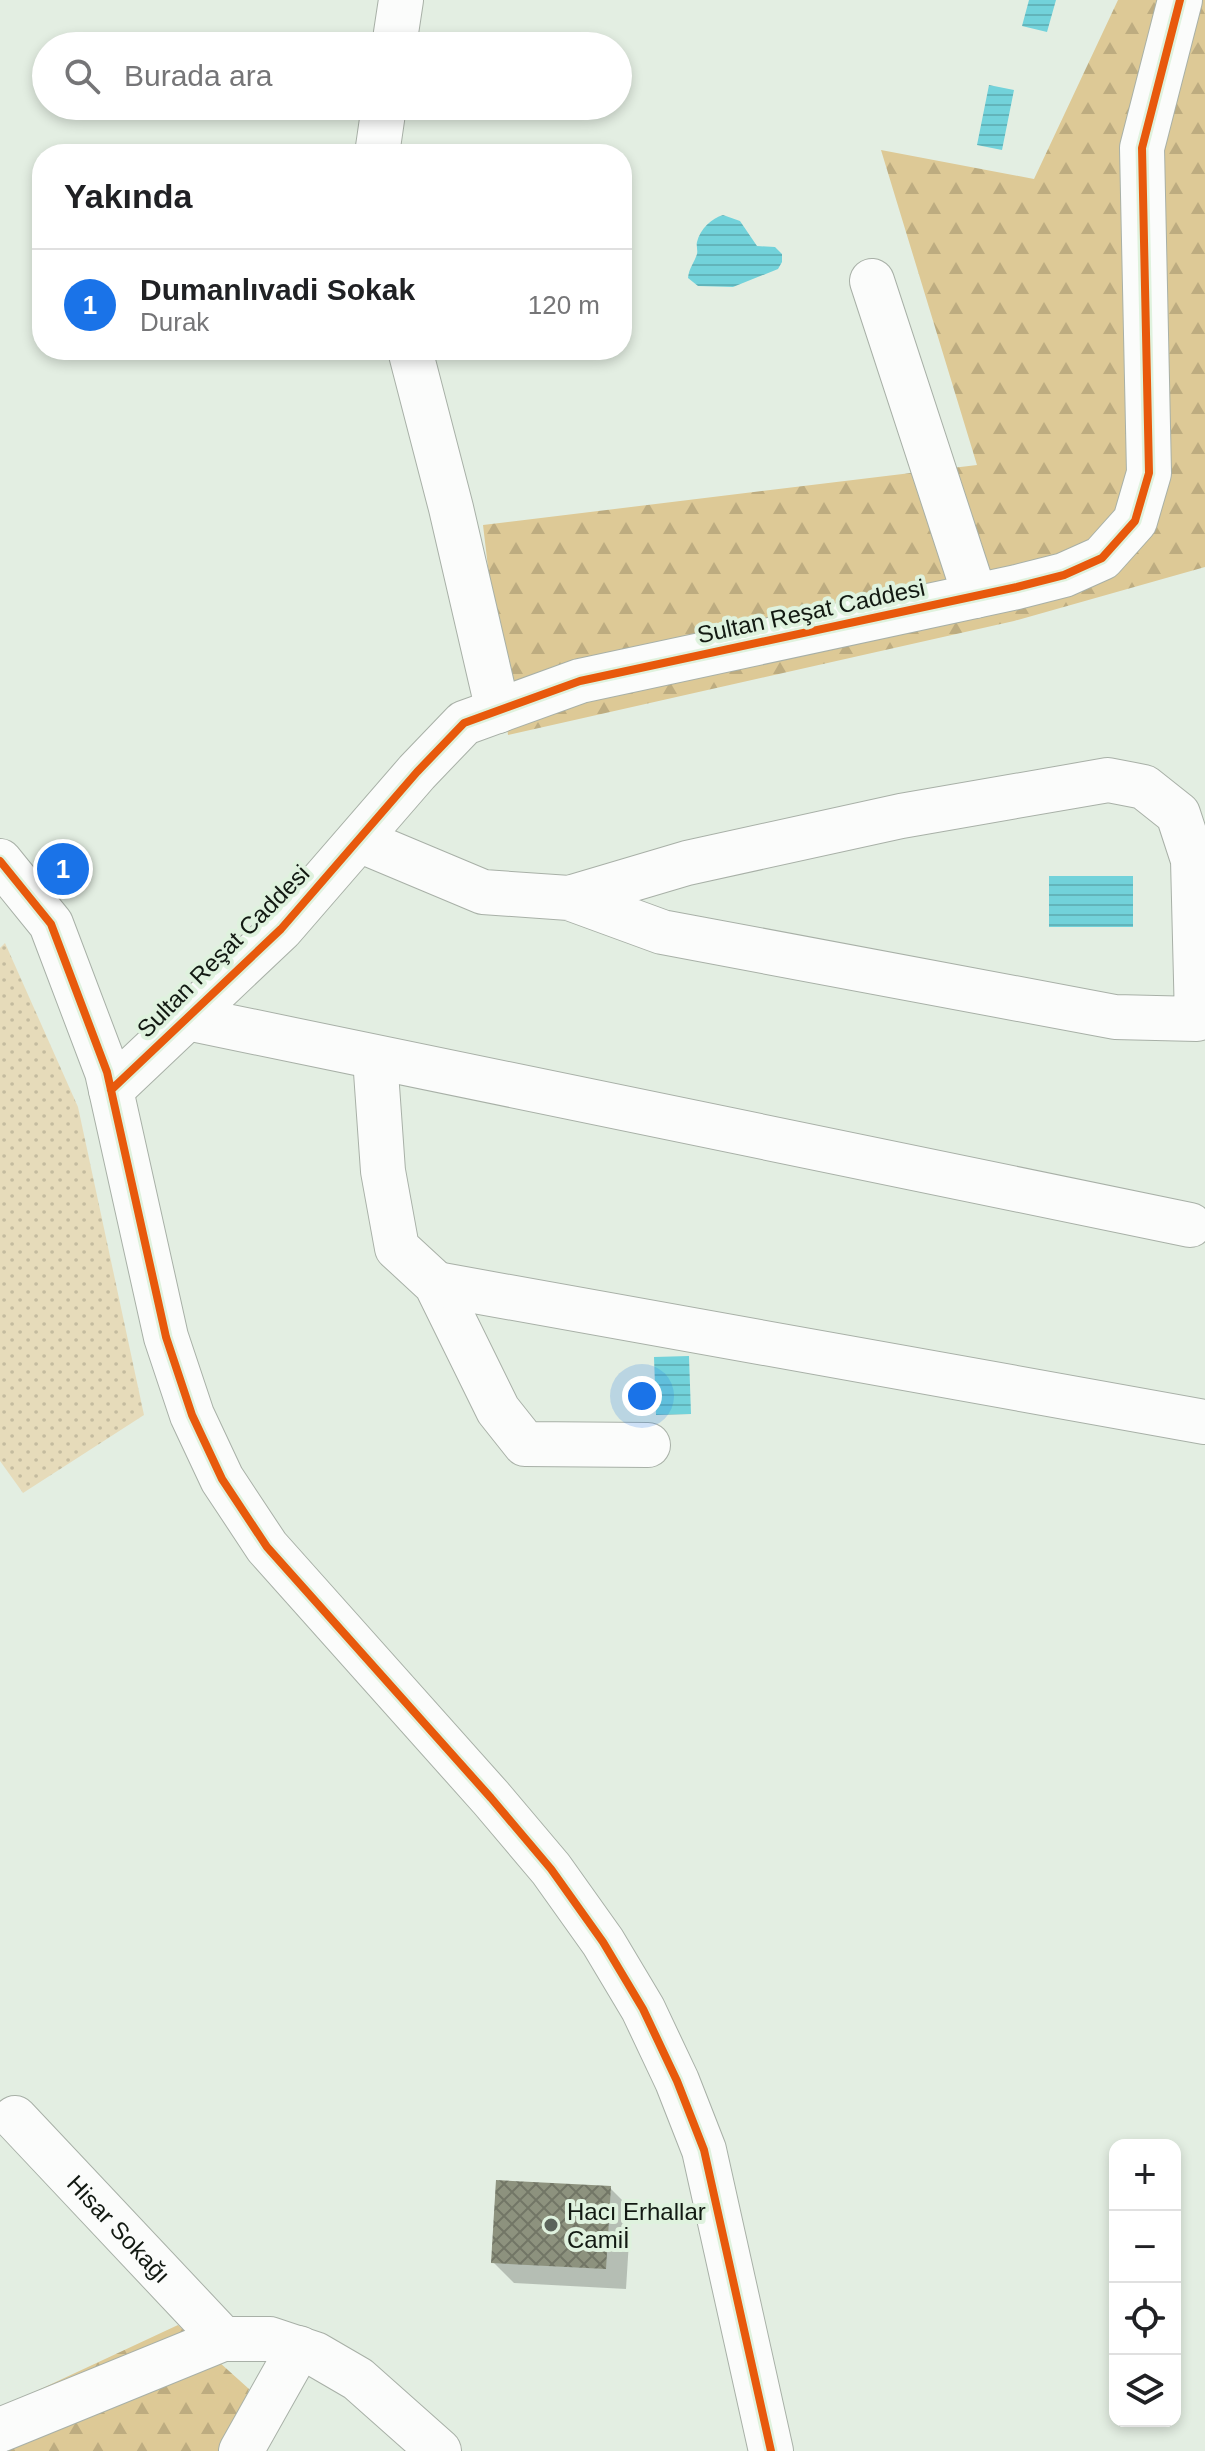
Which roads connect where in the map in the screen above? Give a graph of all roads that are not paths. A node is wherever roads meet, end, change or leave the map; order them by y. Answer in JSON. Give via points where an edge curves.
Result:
{"nodes":[{"id":1,"x":401,"y":0,"type":"edge"},
{"id":2,"x":1180,"y":0,"type":"edge"},
{"id":3,"x":396,"y":32,"type":"edge"},
{"id":4,"x":382,"y":120,"type":"edge"},
{"id":5,"x":378,"y":144,"type":"edge"},
{"id":6,"x":872,"y":281,"type":"dead end"},
{"id":7,"x":413,"y":360,"type":"edge"},
{"id":8,"x":975,"y":596,"type":"junction"},
{"id":9,"x":498,"y":711,"type":"junction"},
{"id":10,"x":359,"y":840,"type":"junction"},
{"id":11,"x":4,"y":876,"type":"edge"},
{"id":12,"x":569,"y":898,"type":"junction"},
{"id":13,"x":187,"y":1018,"type":"junction"},
{"id":14,"x":375,"y":1058,"type":"junction"},
{"id":15,"x":111,"y":1090,"type":"junction"},
{"id":16,"x":1190,"y":1225,"type":"dead end"},
{"id":17,"x":436,"y":1284,"type":"junction"},
{"id":18,"x":1205,"y":1422,"type":"edge"},
{"id":19,"x":648,"y":1445,"type":"dead end"},
{"id":20,"x":15,"y":2118,"type":"dead end"},
{"id":21,"x":223,"y":2339,"type":"junction"},
{"id":22,"x":299,"y":2348,"type":"junction"},
{"id":23,"x":0,"y":2430,"type":"edge"},
{"id":24,"x":241,"y":2451,"type":"edge"},
{"id":25,"x":439,"y":2451,"type":"edge"},
{"id":26,"x":771,"y":2451,"type":"edge"}],
"edges":[{"from":1,"to":3,"type":"street"},
{"from":2,"to":8,"type":"street","name":"Sultan Reşat Caddesi","via":[[1142,148],[1149,473],[1135,521],[1102,558],[1064,575]]},
{"from":4,"to":5,"type":"street"},
{"from":6,"to":8,"type":"street"},
{"from":7,"to":9,"type":"street"},
{"from":8,"to":9,"type":"street","name":"Sultan Reşat Caddesi","via":[[580,681]]},
{"from":9,"to":10,"type":"street","name":"Sultan Reşat Caddesi","via":[[464,723]]},
{"from":10,"to":12,"type":"street","via":[[483,892]]},
{"from":10,"to":13,"type":"street","name":"Sultan Reşat Caddesi","via":[[281,929]]},
{"from":11,"to":15,"type":"street","via":[[51,924]]},
{"from":12,"to":12,"type":"street","via":[[687,863],[809,836],[1108,780],[1144,787],[1178,814],[1193,860],[1197,1019],[1115,1017],[662,932]]},
{"from":13,"to":14,"type":"street"},
{"from":13,"to":15,"type":"street","name":"Sultan Reşat Caddesi"},
{"from":14,"to":16,"type":"street"},
{"from":14,"to":17,"type":"street","via":[[383,1171],[397,1248]]},
{"from":15,"to":26,"type":"street","via":[[166,1337],[192,1415],[222,1479],[267,1547],[551,1869],[643,2009],[704,2150]]},
{"from":17,"to":18,"type":"street"},
{"from":17,"to":19,"type":"street","via":[[498,1410],[525,1444]]},
{"from":20,"to":21,"type":"street","name":"Hisar Sokağı"},
{"from":21,"to":22,"type":"street","via":[[270,2339]]},
{"from":21,"to":23,"type":"street"},
{"from":22,"to":24,"type":"street"},
{"from":22,"to":25,"type":"street","via":[[358,2379]]}]}
